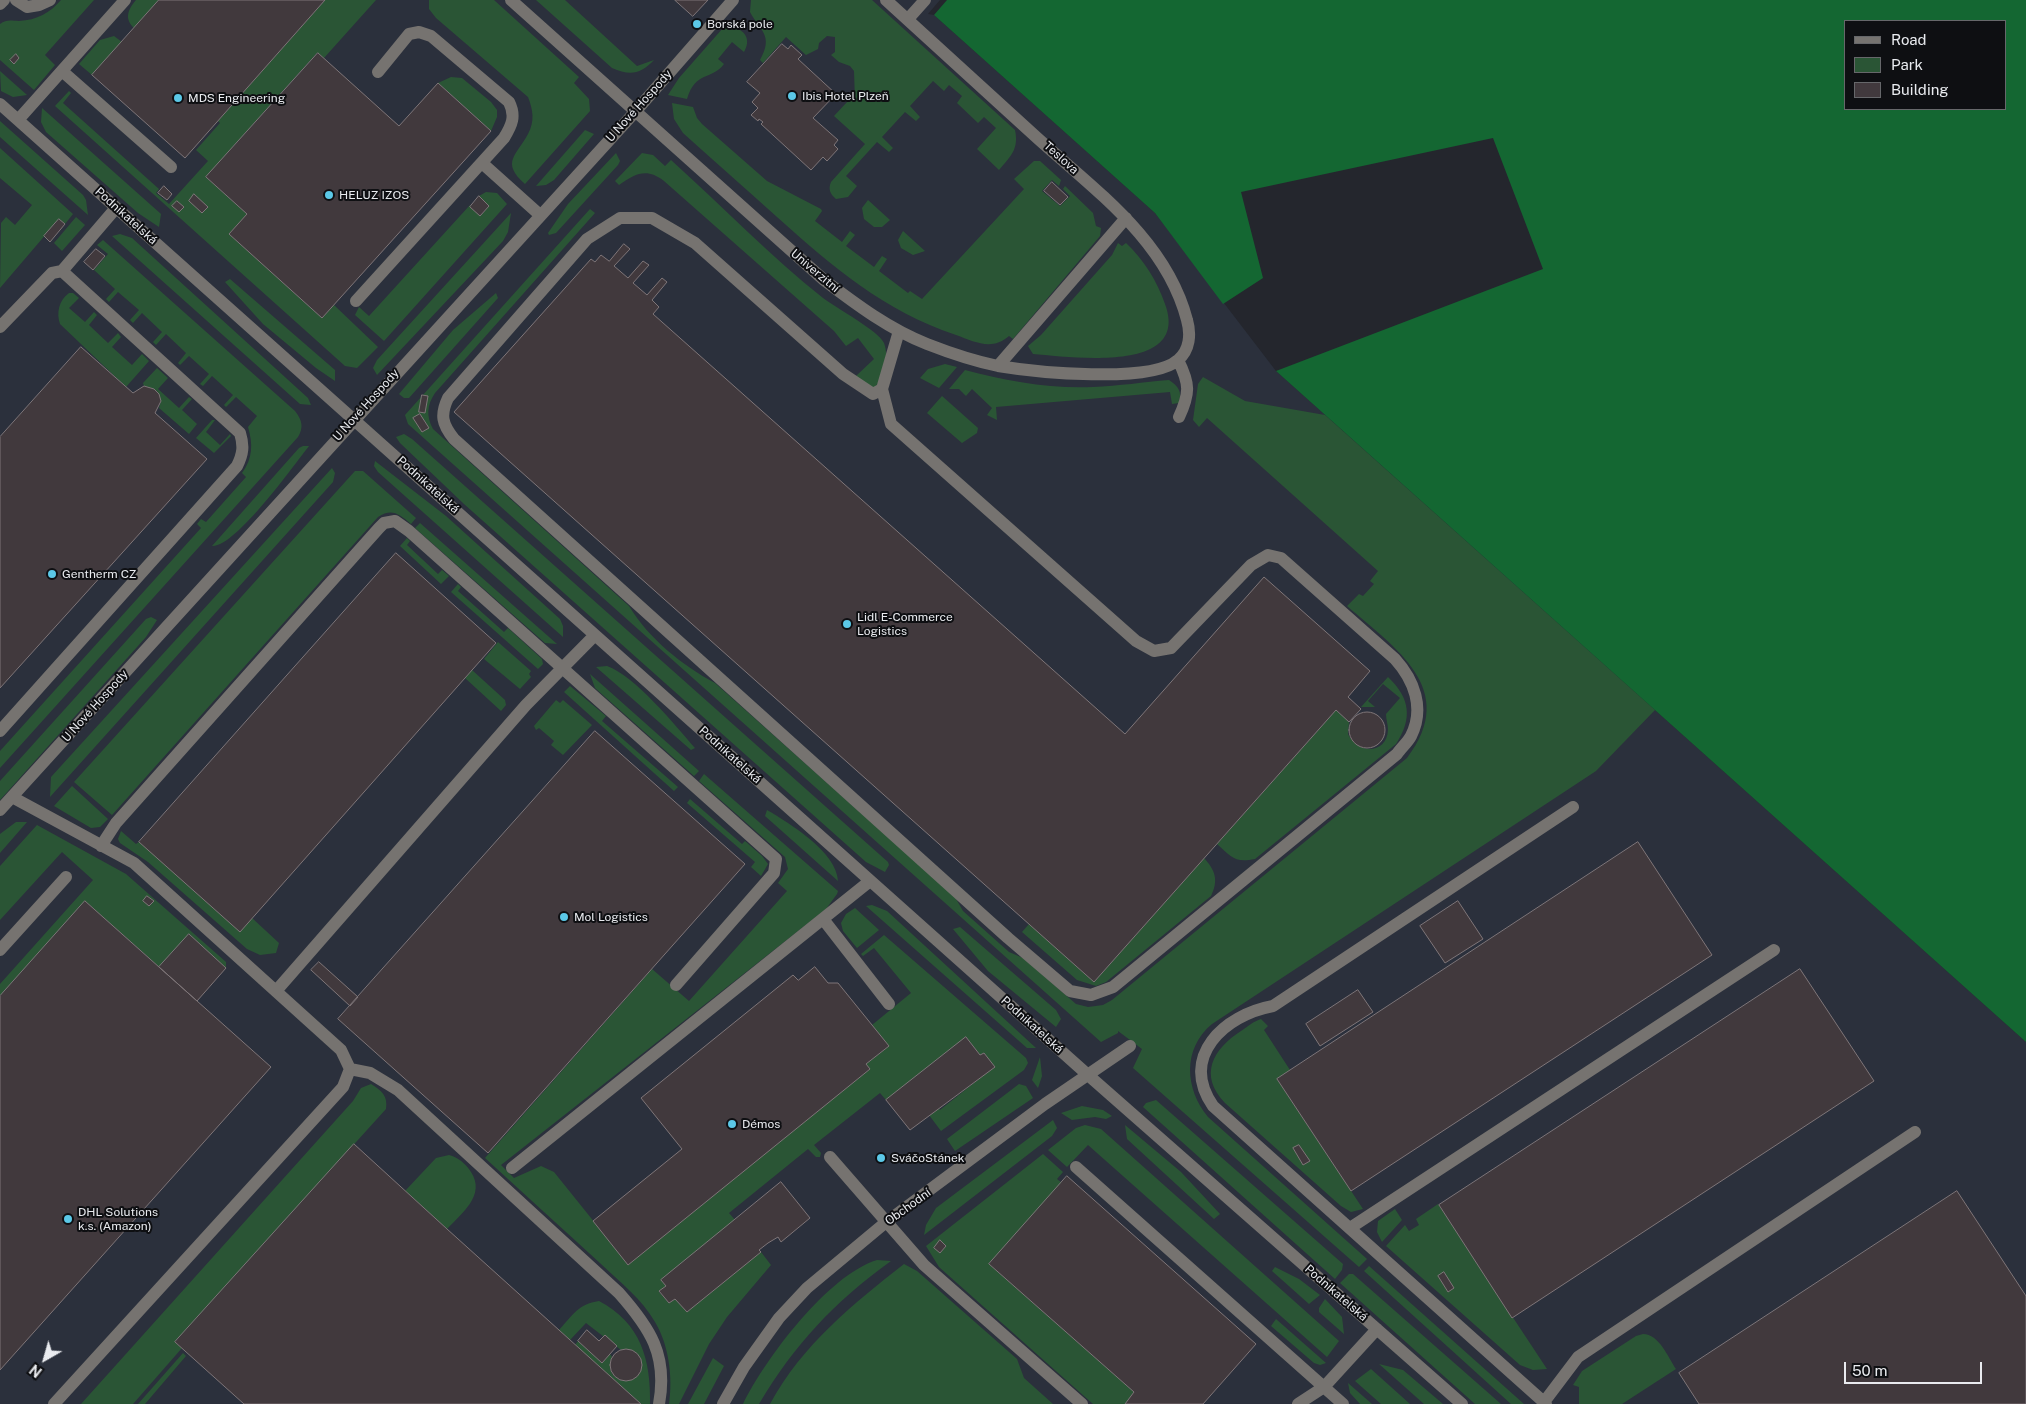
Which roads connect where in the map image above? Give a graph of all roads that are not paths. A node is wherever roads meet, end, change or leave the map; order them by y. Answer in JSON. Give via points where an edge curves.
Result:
{"nodes":[{"id":1,"x":4,"y":0,"type":"edge"},
{"id":2,"x":16,"y":0,"type":"edge"},
{"id":3,"x":50,"y":0,"type":"edge"},
{"id":4,"x":125,"y":0,"type":"edge"},
{"id":5,"x":511,"y":0,"type":"edge"},
{"id":6,"x":733,"y":0,"type":"edge"},
{"id":7,"x":886,"y":0,"type":"edge"},
{"id":8,"x":925,"y":0,"type":"edge"},
{"id":9,"x":0,"y":4,"type":"edge"},
{"id":10,"x":908,"y":19,"type":"junction"},
{"id":11,"x":62,"y":71,"type":"junction"},
{"id":12,"x":378,"y":72,"type":"dead end"},
{"id":13,"x":0,"y":104,"type":"edge"},
{"id":14,"x":635,"y":112,"type":"junction"},
{"id":15,"x":18,"y":120,"type":"junction"},
{"id":16,"x":482,"y":162,"type":"junction"},
{"id":17,"x":171,"y":167,"type":"dead end"},
{"id":18,"x":116,"y":208,"type":"junction"},
{"id":19,"x":540,"y":215,"type":"junction"},
{"id":20,"x":1126,"y":218,"type":"junction"},
{"id":21,"x":62,"y":270,"type":"junction"},
{"id":22,"x":356,"y":301,"type":"dead end"},
{"id":23,"x":0,"y":327,"type":"edge"},
{"id":24,"x":899,"y":331,"type":"junction"},
{"id":25,"x":1188,"y":347,"type":"joint"},
{"id":26,"x":1178,"y":360,"type":"junction"},
{"id":27,"x":998,"y":366,"type":"junction"},
{"id":28,"x":882,"y":389,"type":"junction"},
{"id":29,"x":1179,"y":417,"type":"dead end"},
{"id":30,"x":354,"y":419,"type":"junction"},
{"id":31,"x":595,"y":635,"type":"junction"},
{"id":32,"x":562,"y":666,"type":"junction"},
{"id":33,"x":0,"y":731,"type":"edge"},
{"id":34,"x":12,"y":797,"type":"junction"},
{"id":35,"x":1573,"y":807,"type":"dead end"},
{"id":36,"x":0,"y":810,"type":"edge"},
{"id":37,"x":101,"y":846,"type":"junction"},
{"id":38,"x":66,"y":877,"type":"dead end"},
{"id":39,"x":870,"y":881,"type":"junction"},
{"id":40,"x":823,"y":919,"type":"junction"},
{"id":41,"x":0,"y":950,"type":"edge"},
{"id":42,"x":1774,"y":950,"type":"dead end"},
{"id":43,"x":676,"y":985,"type":"dead end"},
{"id":44,"x":276,"y":992,"type":"junction"},
{"id":45,"x":889,"y":1004,"type":"dead end"},
{"id":46,"x":1130,"y":1046,"type":"dead end"},
{"id":47,"x":350,"y":1069,"type":"junction"},
{"id":48,"x":1088,"y":1075,"type":"junction"},
{"id":49,"x":1915,"y":1132,"type":"dead end"},
{"id":50,"x":830,"y":1157,"type":"dead end"},
{"id":51,"x":1076,"y":1167,"type":"dead end"},
{"id":52,"x":512,"y":1168,"type":"dead end"},
{"id":53,"x":885,"y":1223,"type":"junction"},
{"id":54,"x":1350,"y":1228,"type":"junction"},
{"id":55,"x":1377,"y":1329,"type":"junction"},
{"id":56,"x":1324,"y":1388,"type":"junction"},
{"id":57,"x":1545,"y":1403,"type":"edge"},
{"id":58,"x":54,"y":1404,"type":"edge"},
{"id":59,"x":659,"y":1404,"type":"edge"},
{"id":60,"x":722,"y":1404,"type":"edge"},
{"id":61,"x":1082,"y":1404,"type":"edge"},
{"id":62,"x":1298,"y":1404,"type":"edge"},
{"id":63,"x":1343,"y":1404,"type":"edge"},
{"id":64,"x":1462,"y":1404,"type":"edge"}],
"edges":[{"from":1,"to":9,"type":"street"},
{"from":2,"to":3,"type":"street","via":[[27,7],[39,6]]},
{"from":4,"to":11,"type":"street"},
{"from":5,"to":14,"type":"street","name":"Univerzitní"},
{"from":6,"to":14,"type":"street","name":"U Nové Hospody"},
{"from":7,"to":10,"type":"street","name":"Teslova"},
{"from":8,"to":10,"type":"street"},
{"from":10,"to":20,"type":"street","name":"Teslova"},
{"from":11,"to":15,"type":"street"},
{"from":11,"to":17,"type":"street"},
{"from":12,"to":16,"type":"street","via":[[409,34],[419,32],[431,36],[510,102],[513,110],[511,127]]},
{"from":13,"to":15,"type":"street","name":"Podnikatelská"},
{"from":14,"to":19,"type":"street","name":"U Nové Hospody"},
{"from":14,"to":24,"type":"street","name":"Univerzitní","via":[[824,280],[867,313]]},
{"from":15,"to":18,"type":"street","name":"Podnikatelská"},
{"from":16,"to":19,"type":"street"},
{"from":16,"to":22,"type":"street"},
{"from":18,"to":21,"type":"street"},
{"from":18,"to":30,"type":"street","name":"Podnikatelská"},
{"from":19,"to":30,"type":"street","name":"U Nové Hospody"},
{"from":20,"to":25,"type":"street","name":"Teslova","via":[[1172,278],[1188,322]]},
{"from":20,"to":27,"type":"street"},
{"from":21,"to":23,"type":"street","via":[[52,273]]},
{"from":21,"to":33,"type":"street","via":[[240,433],[244,444],[237,466]]},
{"from":24,"to":27,"type":"street","name":"Univerzitní","via":[[960,356]]},
{"from":24,"to":28,"type":"street"},
{"from":25,"to":26,"type":"street","name":"Univerzitní"},
{"from":26,"to":27,"type":"street","name":"Univerzitní","via":[[1153,370],[1101,374],[1055,373]]},
{"from":26,"to":29,"type":"street","via":[[1188,388]]},
{"from":28,"to":28,"type":"street","via":[[891,424],[1136,641],[1154,651],[1171,648],[1238,576],[1268,555],[1281,558],[1410,675],[1418,706],[1412,735],[1397,754],[1113,987],[1091,995],[1070,991],[1015,944],[454,439],[444,426],[442,411],[448,398],[587,239],[620,218],[652,218],[695,243],[843,374],[874,394]]},
{"from":30,"to":31,"type":"street","name":"Podnikatelská"},
{"from":30,"to":34,"type":"street","name":"U Nové Hospody"},
{"from":31,"to":32,"type":"street","via":[[578,655]]},
{"from":31,"to":39,"type":"street","name":"Podnikatelská"},
{"from":32,"to":37,"type":"street","via":[[404,526],[395,521],[384,523],[116,823]]},
{"from":32,"to":43,"type":"street","via":[[776,859],[774,872]]},
{"from":32,"to":44,"type":"street"},
{"from":34,"to":36,"type":"street","name":"U Nové Hospody"},
{"from":34,"to":37,"type":"street"},
{"from":35,"to":54,"type":"street","via":[[1273,1006],[1257,1009],[1238,1019],[1218,1033],[1207,1046],[1200,1071],[1202,1086],[1213,1106]]},
{"from":37,"to":44,"type":"street","via":[[134,863]]},
{"from":38,"to":41,"type":"street"},
{"from":39,"to":40,"type":"street"},
{"from":39,"to":48,"type":"street","name":"Podnikatelská"},
{"from":40,"to":45,"type":"street"},
{"from":40,"to":52,"type":"street"},
{"from":42,"to":54,"type":"street"},
{"from":44,"to":47,"type":"street","via":[[341,1050]]},
{"from":46,"to":48,"type":"street","name":"Obchodní"},
{"from":47,"to":58,"type":"street","via":[[343,1087]]},
{"from":47,"to":59,"type":"street","via":[[370,1073],[398,1090],[619,1293],[642,1320],[655,1344],[661,1366]]},
{"from":48,"to":53,"type":"street","name":"Obchodní"},
{"from":48,"to":55,"type":"street","name":"Podnikatelská"},
{"from":49,"to":57,"type":"street","via":[[1578,1357]]},
{"from":50,"to":53,"type":"street"},
{"from":51,"to":56,"type":"street"},
{"from":53,"to":60,"type":"street","name":"Obchodní","via":[[807,1288],[779,1318]]},
{"from":53,"to":61,"type":"street","via":[[924,1265]]},
{"from":54,"to":57,"type":"street"},
{"from":55,"to":56,"type":"street"},
{"from":55,"to":64,"type":"street","name":"Podnikatelská"},
{"from":56,"to":62,"type":"street"},
{"from":56,"to":63,"type":"street"}]}
